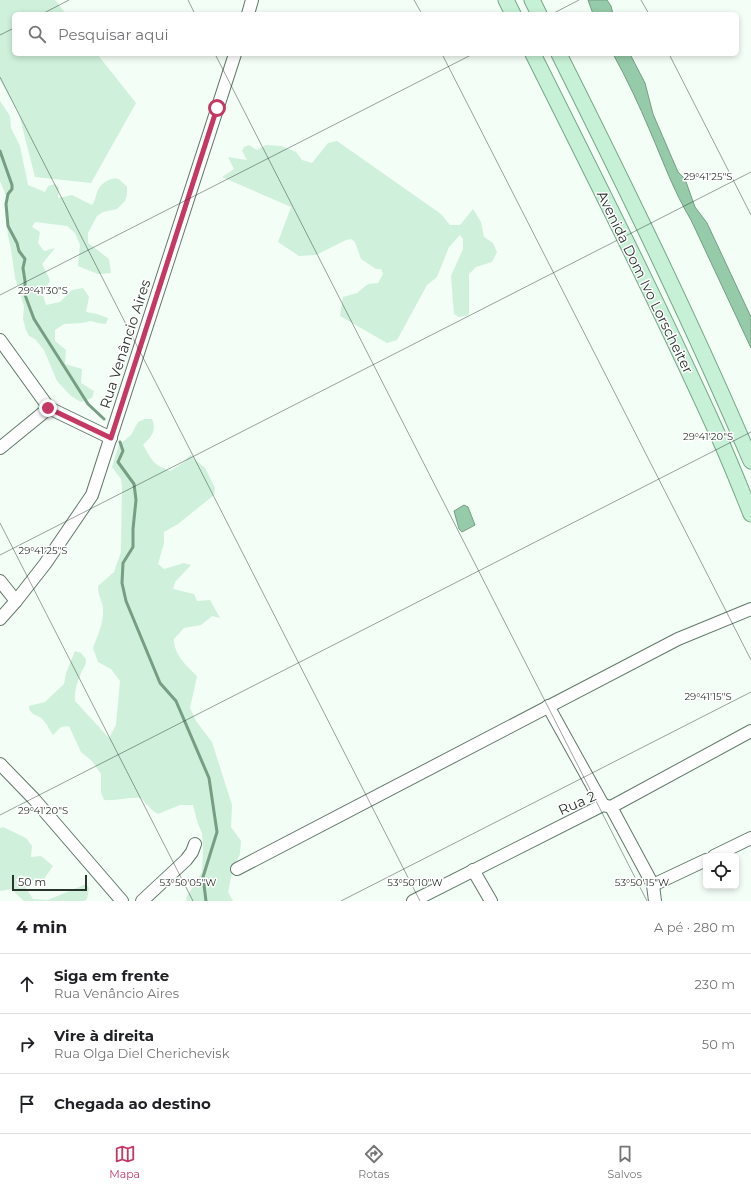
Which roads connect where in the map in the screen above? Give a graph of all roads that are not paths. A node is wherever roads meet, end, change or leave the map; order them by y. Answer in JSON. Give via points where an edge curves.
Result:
{"nodes":[{"id":1,"x":252,"y":0,"type":"edge"},
{"id":2,"x":506,"y":0,"type":"edge"},
{"id":3,"x":532,"y":0,"type":"edge"},
{"id":4,"x":249,"y":12,"type":"edge"},
{"id":5,"x":512,"y":12,"type":"edge"},
{"id":6,"x":538,"y":12,"type":"edge"},
{"id":7,"x":234,"y":56,"type":"edge"},
{"id":8,"x":534,"y":56,"type":"edge"},
{"id":9,"x":560,"y":56,"type":"edge"},
{"id":10,"x":0,"y":340,"type":"edge"},
{"id":11,"x":48,"y":408,"type":"junction"},
{"id":12,"x":111,"y":438,"type":"junction"},
{"id":13,"x":0,"y":448,"type":"edge"},
{"id":14,"x":751,"y":461,"type":"edge"},
{"id":15,"x":751,"y":514,"type":"edge"},
{"id":16,"x":0,"y":582,"type":"edge"},
{"id":17,"x":16,"y":601,"type":"junction"},
{"id":18,"x":751,"y":609,"type":"edge"},
{"id":19,"x":0,"y":619,"type":"edge"},
{"id":20,"x":548,"y":706,"type":"junction"},
{"id":21,"x":751,"y":731,"type":"edge"},
{"id":22,"x":0,"y":764,"type":"edge"},
{"id":23,"x":607,"y":806,"type":"junction"},
{"id":24,"x":751,"y":838,"type":"edge"},
{"id":25,"x":195,"y":844,"type":"dead end"},
{"id":26,"x":720,"y":853,"type":"edge"},
{"id":27,"x":703,"y":861,"type":"edge"},
{"id":28,"x":237,"y":869,"type":"dead end"},
{"id":29,"x":474,"y":870,"type":"junction"},
{"id":30,"x":653,"y":885,"type":"junction"},
{"id":31,"x":122,"y":901,"type":"edge"},
{"id":32,"x":142,"y":901,"type":"edge"},
{"id":33,"x":413,"y":901,"type":"edge"},
{"id":34,"x":491,"y":901,"type":"edge"},
{"id":35,"x":655,"y":901,"type":"edge"}],
"edges":[{"from":1,"to":4,"type":"street"},
{"from":2,"to":5,"type":"main road"},
{"from":3,"to":6,"type":"main road"},
{"from":7,"to":12,"type":"street","name":"Rua Venâncio Aires"},
{"from":8,"to":15,"type":"main road","name":"Avenida Dom Ivo Lorscheiter","via":[[649,289],[717,433]]},
{"from":9,"to":14,"type":"main road","name":"Avenida Dom Ivo Lorscheiter","via":[[681,304]]},
{"from":10,"to":11,"type":"street"},
{"from":11,"to":12,"type":"street"},
{"from":11,"to":13,"type":"street"},
{"from":12,"to":17,"type":"street","name":"Rua Venâncio Aires","via":[[92,495],[45,564]]},
{"from":16,"to":17,"type":"street"},
{"from":17,"to":19,"type":"street","name":"Rua Venâncio Aires"},
{"from":18,"to":20,"type":"street","via":[[678,639]]},
{"from":20,"to":23,"type":"street"},
{"from":20,"to":28,"type":"street"},
{"from":21,"to":23,"type":"street","name":"Rua 2"},
{"from":22,"to":31,"type":"street","via":[[34,799]]},
{"from":23,"to":29,"type":"street","name":"Rua 2"},
{"from":23,"to":30,"type":"street"},
{"from":24,"to":26,"type":"street"},
{"from":25,"to":32,"type":"street","via":[[186,860]]},
{"from":27,"to":30,"type":"street"},
{"from":29,"to":33,"type":"street","name":"Rua 2"},
{"from":29,"to":34,"type":"street"},
{"from":30,"to":35,"type":"street"}]}
